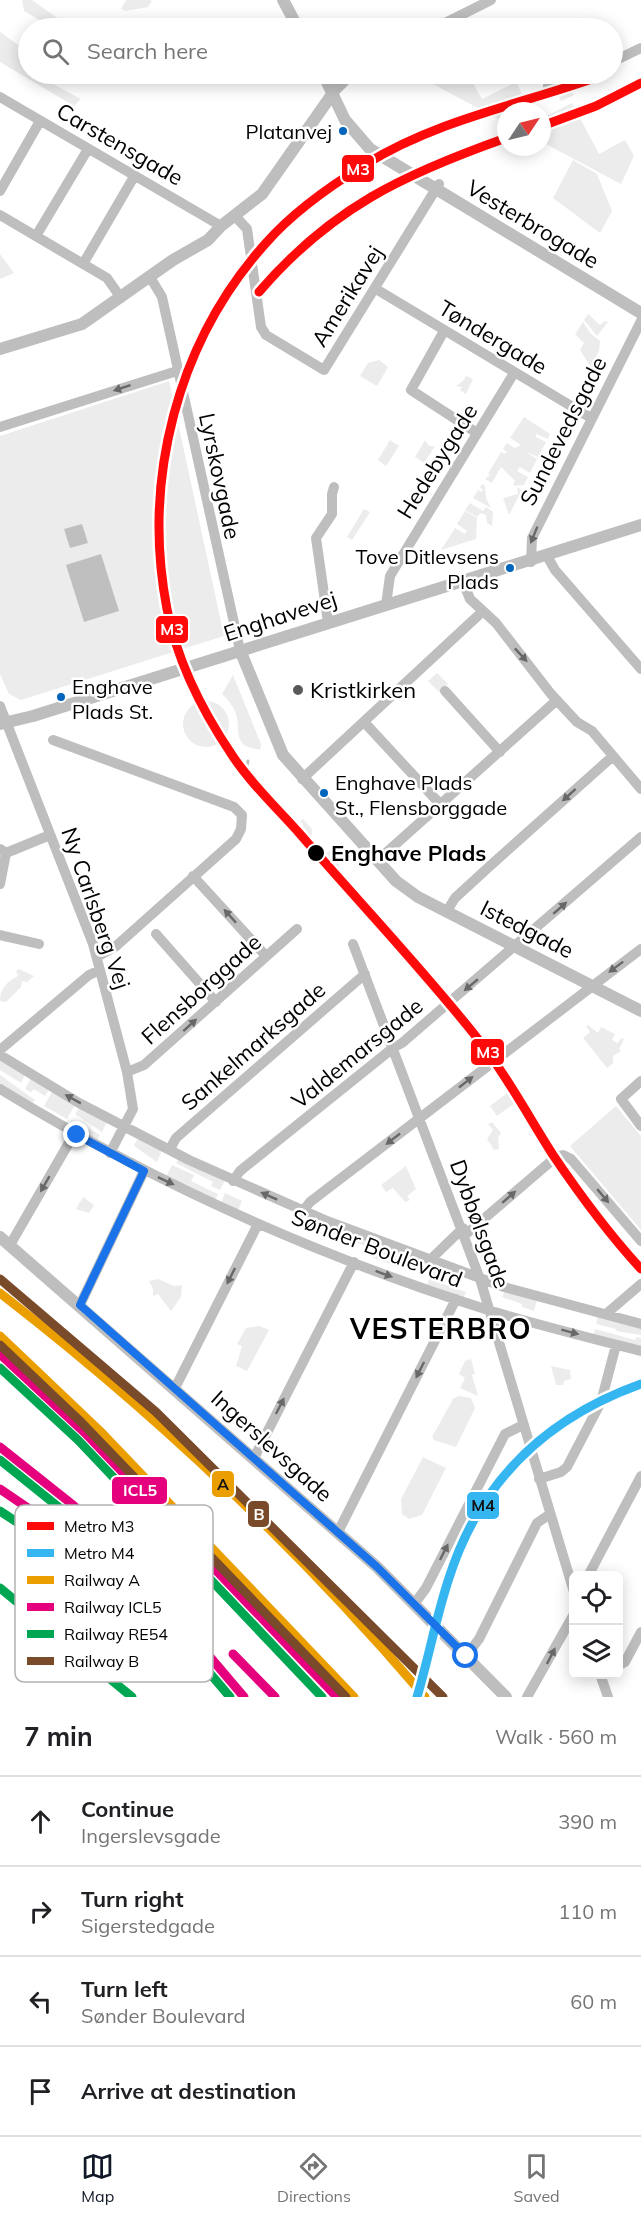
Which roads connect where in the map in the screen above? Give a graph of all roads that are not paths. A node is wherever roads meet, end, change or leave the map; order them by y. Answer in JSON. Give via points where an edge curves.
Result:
{"nodes":[{"id":1,"x":283,"y":0,"type":"edge"},
{"id":2,"x":491,"y":0,"type":"edge"},
{"id":3,"x":293,"y":18,"type":"edge"},
{"id":4,"x":455,"y":18,"type":"edge"},
{"id":5,"x":641,"y":48,"type":"edge"},
{"id":6,"x":623,"y":57,"type":"edge"},
{"id":7,"x":328,"y":84,"type":"edge"},
{"id":8,"x":342,"y":84,"type":"edge"},
{"id":9,"x":552,"y":84,"type":"edge"},
{"id":10,"x":548,"y":86,"type":"dead end"},
{"id":11,"x":333,"y":93,"type":"junction"},
{"id":12,"x":0,"y":97,"type":"edge"},
{"id":13,"x":40,"y":121,"type":"junction"},
{"id":14,"x":88,"y":149,"type":"junction"},
{"id":15,"x":135,"y":175,"type":"junction"},
{"id":16,"x":437,"y":187,"type":"junction"},
{"id":17,"x":0,"y":191,"type":"edge"},
{"id":18,"x":0,"y":215,"type":"edge"},
{"id":19,"x":236,"y":216,"type":"junction"},
{"id":20,"x":220,"y":226,"type":"junction"},
{"id":21,"x":36,"y":236,"type":"junction"},
{"id":22,"x":83,"y":264,"type":"junction"},
{"id":23,"x":150,"y":277,"type":"junction"},
{"id":24,"x":376,"y":290,"type":"junction"},
{"id":25,"x":121,"y":298,"type":"junction"},
{"id":26,"x":641,"y":306,"type":"edge"},
{"id":27,"x":641,"y":313,"type":"edge"},
{"id":28,"x":641,"y":321,"type":"edge"},
{"id":29,"x":444,"y":331,"type":"junction"},
{"id":30,"x":0,"y":349,"type":"edge"},
{"id":31,"x":177,"y":371,"type":"junction"},
{"id":32,"x":514,"y":373,"type":"junction"},
{"id":33,"x":591,"y":418,"type":"junction"},
{"id":34,"x":0,"y":427,"type":"edge"},
{"id":35,"x":477,"y":433,"type":"junction"},
{"id":36,"x":334,"y":487,"type":"dead end"},
{"id":37,"x":641,"y":525,"type":"edge"},
{"id":38,"x":547,"y":556,"type":"junction"},
{"id":39,"x":531,"y":562,"type":"junction"},
{"id":40,"x":463,"y":582,"type":"junction"},
{"id":41,"x":386,"y":604,"type":"junction"},
{"id":42,"x":483,"y":611,"type":"junction"},
{"id":43,"x":328,"y":622,"type":"junction"},
{"id":44,"x":240,"y":650,"type":"junction"},
{"id":45,"x":641,"y":669,"type":"edge"},
{"id":46,"x":445,"y":691,"type":"dead end"},
{"id":47,"x":557,"y":700,"type":"junction"},
{"id":48,"x":0,"y":706,"type":"edge"},
{"id":49,"x":364,"y":722,"type":"junction"},
{"id":50,"x":4,"y":724,"type":"edge"},
{"id":51,"x":53,"y":740,"type":"dead end"},
{"id":52,"x":500,"y":752,"type":"junction"},
{"id":53,"x":613,"y":756,"type":"junction"},
{"id":54,"x":302,"y":779,"type":"junction"},
{"id":55,"x":641,"y":789,"type":"edge"},
{"id":56,"x":441,"y":805,"type":"junction"},
{"id":57,"x":50,"y":835,"type":"junction"},
{"id":58,"x":641,"y":837,"type":"edge"},
{"id":59,"x":3,"y":851,"type":"edge"},
{"id":60,"x":378,"y":860,"type":"junction"},
{"id":61,"x":193,"y":876,"type":"junction"},
{"id":62,"x":0,"y":884,"type":"edge"},
{"id":63,"x":447,"y":911,"type":"junction"},
{"id":64,"x":297,"y":929,"type":"dead end"},
{"id":65,"x":156,"y":934,"type":"dead end"},
{"id":66,"x":0,"y":935,"type":"edge"},
{"id":67,"x":39,"y":944,"type":"dead end"},
{"id":68,"x":353,"y":944,"type":"dead end"},
{"id":69,"x":516,"y":947,"type":"junction"},
{"id":70,"x":641,"y":949,"type":"edge"},
{"id":71,"x":266,"y":956,"type":"junction"},
{"id":72,"x":97,"y":957,"type":"junction"},
{"id":73,"x":100,"y":970,"type":"junction"},
{"id":74,"x":365,"y":974,"type":"junction"},
{"id":75,"x":592,"y":986,"type":"junction"},
{"id":76,"x":216,"y":1002,"type":"junction"},
{"id":77,"x":641,"y":1011,"type":"edge"},
{"id":78,"x":393,"y":1048,"type":"junction"},
{"id":79,"x":0,"y":1050,"type":"edge"},
{"id":80,"x":0,"y":1055,"type":"edge"},
{"id":81,"x":127,"y":1072,"type":"junction"},
{"id":82,"x":641,"y":1081,"type":"edge"},
{"id":83,"x":0,"y":1089,"type":"edge"},
{"id":84,"x":420,"y":1118,"type":"junction"},
{"id":85,"x":125,"y":1126,"type":"junction"},
{"id":86,"x":641,"y":1126,"type":"edge"},
{"id":87,"x":74,"y":1134,"type":"junction"},
{"id":88,"x":170,"y":1149,"type":"junction"},
{"id":89,"x":110,"y":1154,"type":"junction"},
{"id":90,"x":144,"y":1171,"type":"junction"},
{"id":91,"x":233,"y":1181,"type":"junction"},
{"id":92,"x":303,"y":1211,"type":"junction"},
{"id":93,"x":258,"y":1224,"type":"junction"},
{"id":94,"x":464,"y":1232,"type":"junction"},
{"id":95,"x":5,"y":1241,"type":"edge"},
{"id":96,"x":641,"y":1241,"type":"edge"},
{"id":97,"x":430,"y":1260,"type":"junction"},
{"id":98,"x":354,"y":1262,"type":"junction"},
{"id":99,"x":480,"y":1279,"type":"junction"},
{"id":100,"x":641,"y":1284,"type":"edge"},
{"id":101,"x":456,"y":1299,"type":"junction"},
{"id":102,"x":80,"y":1305,"type":"junction"},
{"id":103,"x":489,"y":1310,"type":"junction"},
{"id":104,"x":606,"y":1314,"type":"junction"},
{"id":105,"x":641,"y":1324,"type":"edge"},
{"id":106,"x":616,"y":1345,"type":"junction"},
{"id":107,"x":641,"y":1351,"type":"edge"},
{"id":108,"x":175,"y":1388,"type":"junction"},
{"id":109,"x":523,"y":1425,"type":"junction"},
{"id":110,"x":254,"y":1458,"type":"junction"},
{"id":111,"x":641,"y":1476,"type":"edge"},
{"id":112,"x":539,"y":1479,"type":"junction"},
{"id":113,"x":550,"y":1514,"type":"junction"},
{"id":114,"x":338,"y":1532,"type":"junction"},
{"id":115,"x":590,"y":1571,"type":"edge"},
{"id":116,"x":569,"y":1575,"type":"edge"},
{"id":117,"x":415,"y":1603,"type":"junction"},
{"id":118,"x":569,"y":1621,"type":"edge"},
{"id":119,"x":641,"y":1632,"type":"edge"},
{"id":120,"x":466,"y":1656,"type":"junction"},
{"id":121,"x":623,"y":1663,"type":"edge"},
{"id":122,"x":602,"y":1679,"type":"edge"},
{"id":123,"x":506,"y":1697,"type":"edge"},
{"id":124,"x":527,"y":1697,"type":"edge"},
{"id":125,"x":608,"y":1697,"type":"edge"}],
"edges":[{"from":1,"to":3,"type":"street"},
{"from":2,"to":4,"type":"street"},
{"from":5,"to":6,"type":"street"},
{"from":7,"to":11,"type":"street","name":"Vesterbrogade"},
{"from":8,"to":11,"type":"street"},
{"from":9,"to":10,"type":"street"},
{"from":11,"to":16,"type":"street","name":"Vesterbrogade","via":[[342,116],[364,144]]},
{"from":11,"to":19,"type":"street","via":[[265,191]]},
{"from":12,"to":13,"type":"street","name":"Carstensgade"},
{"from":13,"to":14,"type":"street","name":"Carstensgade"},
{"from":13,"to":17,"type":"street"},
{"from":14,"to":15,"type":"street","name":"Carstensgade"},
{"from":14,"to":21,"type":"street"},
{"from":15,"to":20,"type":"street","name":"Carstensgade"},
{"from":15,"to":22,"type":"street"},
{"from":16,"to":24,"type":"street","name":"Amerikavej"},
{"from":16,"to":26,"type":"street","name":"Vesterbrogade"},
{"from":16,"to":27,"type":"street","name":"Vesterbrogade"},
{"from":18,"to":21,"type":"street"},
{"from":19,"to":20,"type":"street"},
{"from":19,"to":24,"type":"street","name":"Amerikavej","via":[[247,229],[261,327],[266,335],[324,370]]},
{"from":20,"to":23,"type":"street","via":[[197,248]]},
{"from":21,"to":22,"type":"street"},
{"from":22,"to":25,"type":"street","via":[[107,278]]},
{"from":23,"to":25,"type":"street"},
{"from":23,"to":31,"type":"street","name":"Lyrskovgade","via":[[162,297]]},
{"from":24,"to":29,"type":"street","name":"Tøndergade"},
{"from":25,"to":30,"type":"street","via":[[75,327]]},
{"from":28,"to":33,"type":"street","name":"Sundevedsgade"},
{"from":29,"to":32,"type":"street","name":"Tøndergade"},
{"from":29,"to":35,"type":"street","via":[[411,390]]},
{"from":31,"to":34,"type":"street","one_way":true},
{"from":31,"to":44,"type":"street","name":"Lyrskovgade"},
{"from":32,"to":33,"type":"street","name":"Tøndergade"},
{"from":32,"to":35,"type":"street","name":"Hedebygade"},
{"from":33,"to":39,"type":"street","name":"Sundevedsgade","one_way":true,"via":[[532,538]]},
{"from":35,"to":41,"type":"street","name":"Hedebygade","via":[[390,576]]},
{"from":36,"to":43,"type":"street","via":[[332,514],[316,538]]},
{"from":37,"to":38,"type":"street","name":"Enghavevej"},
{"from":38,"to":39,"type":"street","name":"Enghavevej"},
{"from":38,"to":45,"type":"street"},
{"from":39,"to":40,"type":"street","name":"Enghavevej"},
{"from":40,"to":41,"type":"street","name":"Enghavevej"},
{"from":40,"to":42,"type":"street","via":[[470,599]]},
{"from":41,"to":43,"type":"street","name":"Enghavevej"},
{"from":42,"to":47,"type":"street","one_way":true},
{"from":42,"to":49,"type":"street"},
{"from":43,"to":44,"type":"street","name":"Enghavevej"},
{"from":44,"to":50,"type":"street","name":"Enghavevej"},
{"from":44,"to":54,"type":"street","via":[[280,750]]},
{"from":46,"to":52,"type":"street"},
{"from":47,"to":52,"type":"street"},
{"from":47,"to":53,"type":"street"},
{"from":48,"to":50,"type":"street","name":"Ny Carlsberg Vej"},
{"from":49,"to":54,"type":"street"},
{"from":49,"to":56,"type":"street"},
{"from":50,"to":57,"type":"street","name":"Ny Carlsberg Vej"},
{"from":51,"to":61,"type":"street","via":[[241,811],[236,839]]},
{"from":52,"to":56,"type":"street"},
{"from":53,"to":55,"type":"street"},
{"from":53,"to":63,"type":"street","one_way":true,"via":[[455,898]]},
{"from":54,"to":60,"type":"street"},
{"from":56,"to":60,"type":"street"},
{"from":57,"to":59,"type":"street"},
{"from":57,"to":72,"type":"street","name":"Ny Carlsberg Vej"},
{"from":69,"to":58,"type":"street","name":"Valdemarsgade","one_way":true},
{"from":59,"to":62,"type":"street"},
{"from":60,"to":63,"type":"street","name":"Istedgade","via":[[396,881]]},
{"from":71,"to":61,"type":"street","one_way":true},
{"from":61,"to":72,"type":"street","via":[[115,947]]},
{"from":63,"to":69,"type":"street","name":"Istedgade"},
{"from":64,"to":71,"type":"street","name":"Flensborggade"},
{"from":65,"to":76,"type":"street"},
{"from":66,"to":67,"type":"street"},
{"from":68,"to":74,"type":"street","name":"Dybbølsgade"},
{"from":69,"to":75,"type":"street","name":"Istedgade"},
{"from":69,"to":78,"type":"street","name":"Valdemarsgade","one_way":true},
{"from":70,"to":75,"type":"street","one_way":true},
{"from":71,"to":76,"type":"street","name":"Flensborggade"},
{"from":72,"to":73,"type":"street","name":"Ny Carlsberg Vej"},
{"from":73,"to":79,"type":"street"},
{"from":73,"to":81,"type":"street","name":"Ny Carlsberg Vej"},
{"from":74,"to":78,"type":"street","name":"Dybbølsgade"},
{"from":74,"to":88,"type":"street","name":"Sankelmarksgade","via":[[176,1138]]},
{"from":75,"to":77,"type":"street","name":"Istedgade"},
{"from":84,"to":75,"type":"street","one_way":true},
{"from":81,"to":76,"type":"street","name":"Flensborggade","one_way":true,"via":[[144,1065]]},
{"from":78,"to":84,"type":"street","name":"Dybbølsgade"},
{"from":78,"to":91,"type":"street","name":"Valdemarsgade"},
{"from":85,"to":80,"type":"street","name":"Sønder Boulevard","one_way":true},
{"from":81,"to":85,"type":"street","name":"Ny Carlsberg Vej","via":[[134,1106]]},
{"from":82,"to":86,"type":"street","via":[[621,1100]]},
{"from":83,"to":87,"type":"street","name":"Sønder Boulevard"},
{"from":84,"to":92,"type":"street","one_way":true},
{"from":84,"to":94,"type":"street","name":"Dybbølsgade"},
{"from":85,"to":88,"type":"street","name":"Sønder Boulevard"},
{"from":85,"to":89,"type":"street"},
{"from":87,"to":89,"type":"street","name":"Sønder Boulevard"},
{"from":87,"to":95,"type":"street","one_way":true},
{"from":88,"to":91,"type":"street","name":"Sønder Boulevard"},
{"from":89,"to":90,"type":"street","name":"Sønder Boulevard"},
{"from":90,"to":93,"type":"street","name":"Sønder Boulevard","one_way":true},
{"from":90,"to":102,"type":"street"},
{"from":92,"to":91,"type":"street","name":"Sønder Boulevard","one_way":true},
{"from":92,"to":97,"type":"street","name":"Sønder Boulevard"},
{"from":93,"to":98,"type":"street","name":"Sønder Boulevard"},
{"from":93,"to":108,"type":"street","one_way":true},
{"from":94,"to":96,"type":"street","one_way":true,"via":[[563,1155],[571,1159]]},
{"from":94,"to":97,"type":"street"},
{"from":94,"to":99,"type":"street","name":"Dybbølsgade"},
{"from":95,"to":102,"type":"street","name":"Ingerslevsgade"},
{"from":97,"to":99,"type":"street","name":"Sønder Boulevard"},
{"from":98,"to":101,"type":"street","name":"Sønder Boulevard","one_way":true},
{"from":110,"to":98,"type":"street","one_way":true},
{"from":99,"to":103,"type":"street","name":"Dybbølsgade"},
{"from":99,"to":104,"type":"street","name":"Sønder Boulevard"},
{"from":100,"to":104,"type":"street"},
{"from":101,"to":103,"type":"street","name":"Sønder Boulevard"},
{"from":101,"to":114,"type":"street","one_way":true},
{"from":102,"to":108,"type":"street","name":"Ingerslevsgade"},
{"from":103,"to":106,"type":"street","name":"Sønder Boulevard","one_way":true},
{"from":103,"to":109,"type":"street","name":"Dybbølsgade"},
{"from":104,"to":105,"type":"street","name":"Sønder Boulevard"},
{"from":106,"to":107,"type":"street","name":"Sønder Boulevard"},
{"from":106,"to":112,"type":"street","via":[[601,1402],[567,1467]]},
{"from":108,"to":110,"type":"street","name":"Ingerslevsgade"},
{"from":109,"to":112,"type":"street","name":"Dybbølsgade"},
{"from":117,"to":109,"type":"street","one_way":true,"via":[[505,1434]]},
{"from":110,"to":114,"type":"street","name":"Ingerslevsgade"},
{"from":111,"to":115,"type":"street"},
{"from":112,"to":113,"type":"street","name":"Dybbølsgade"},
{"from":113,"to":116,"type":"street","name":"Dybbølsgade"},
{"from":113,"to":120,"type":"street","via":[[537,1523],[479,1639]]},
{"from":114,"to":117,"type":"street","name":"Ingerslevsgade"},
{"from":117,"to":120,"type":"street","name":"Ingerslevsgade"},
{"from":124,"to":118,"type":"street","one_way":true},
{"from":119,"to":121,"type":"street"},
{"from":120,"to":123,"type":"street","name":"Ingerslevsgade"},
{"from":122,"to":125,"type":"street"}]}
